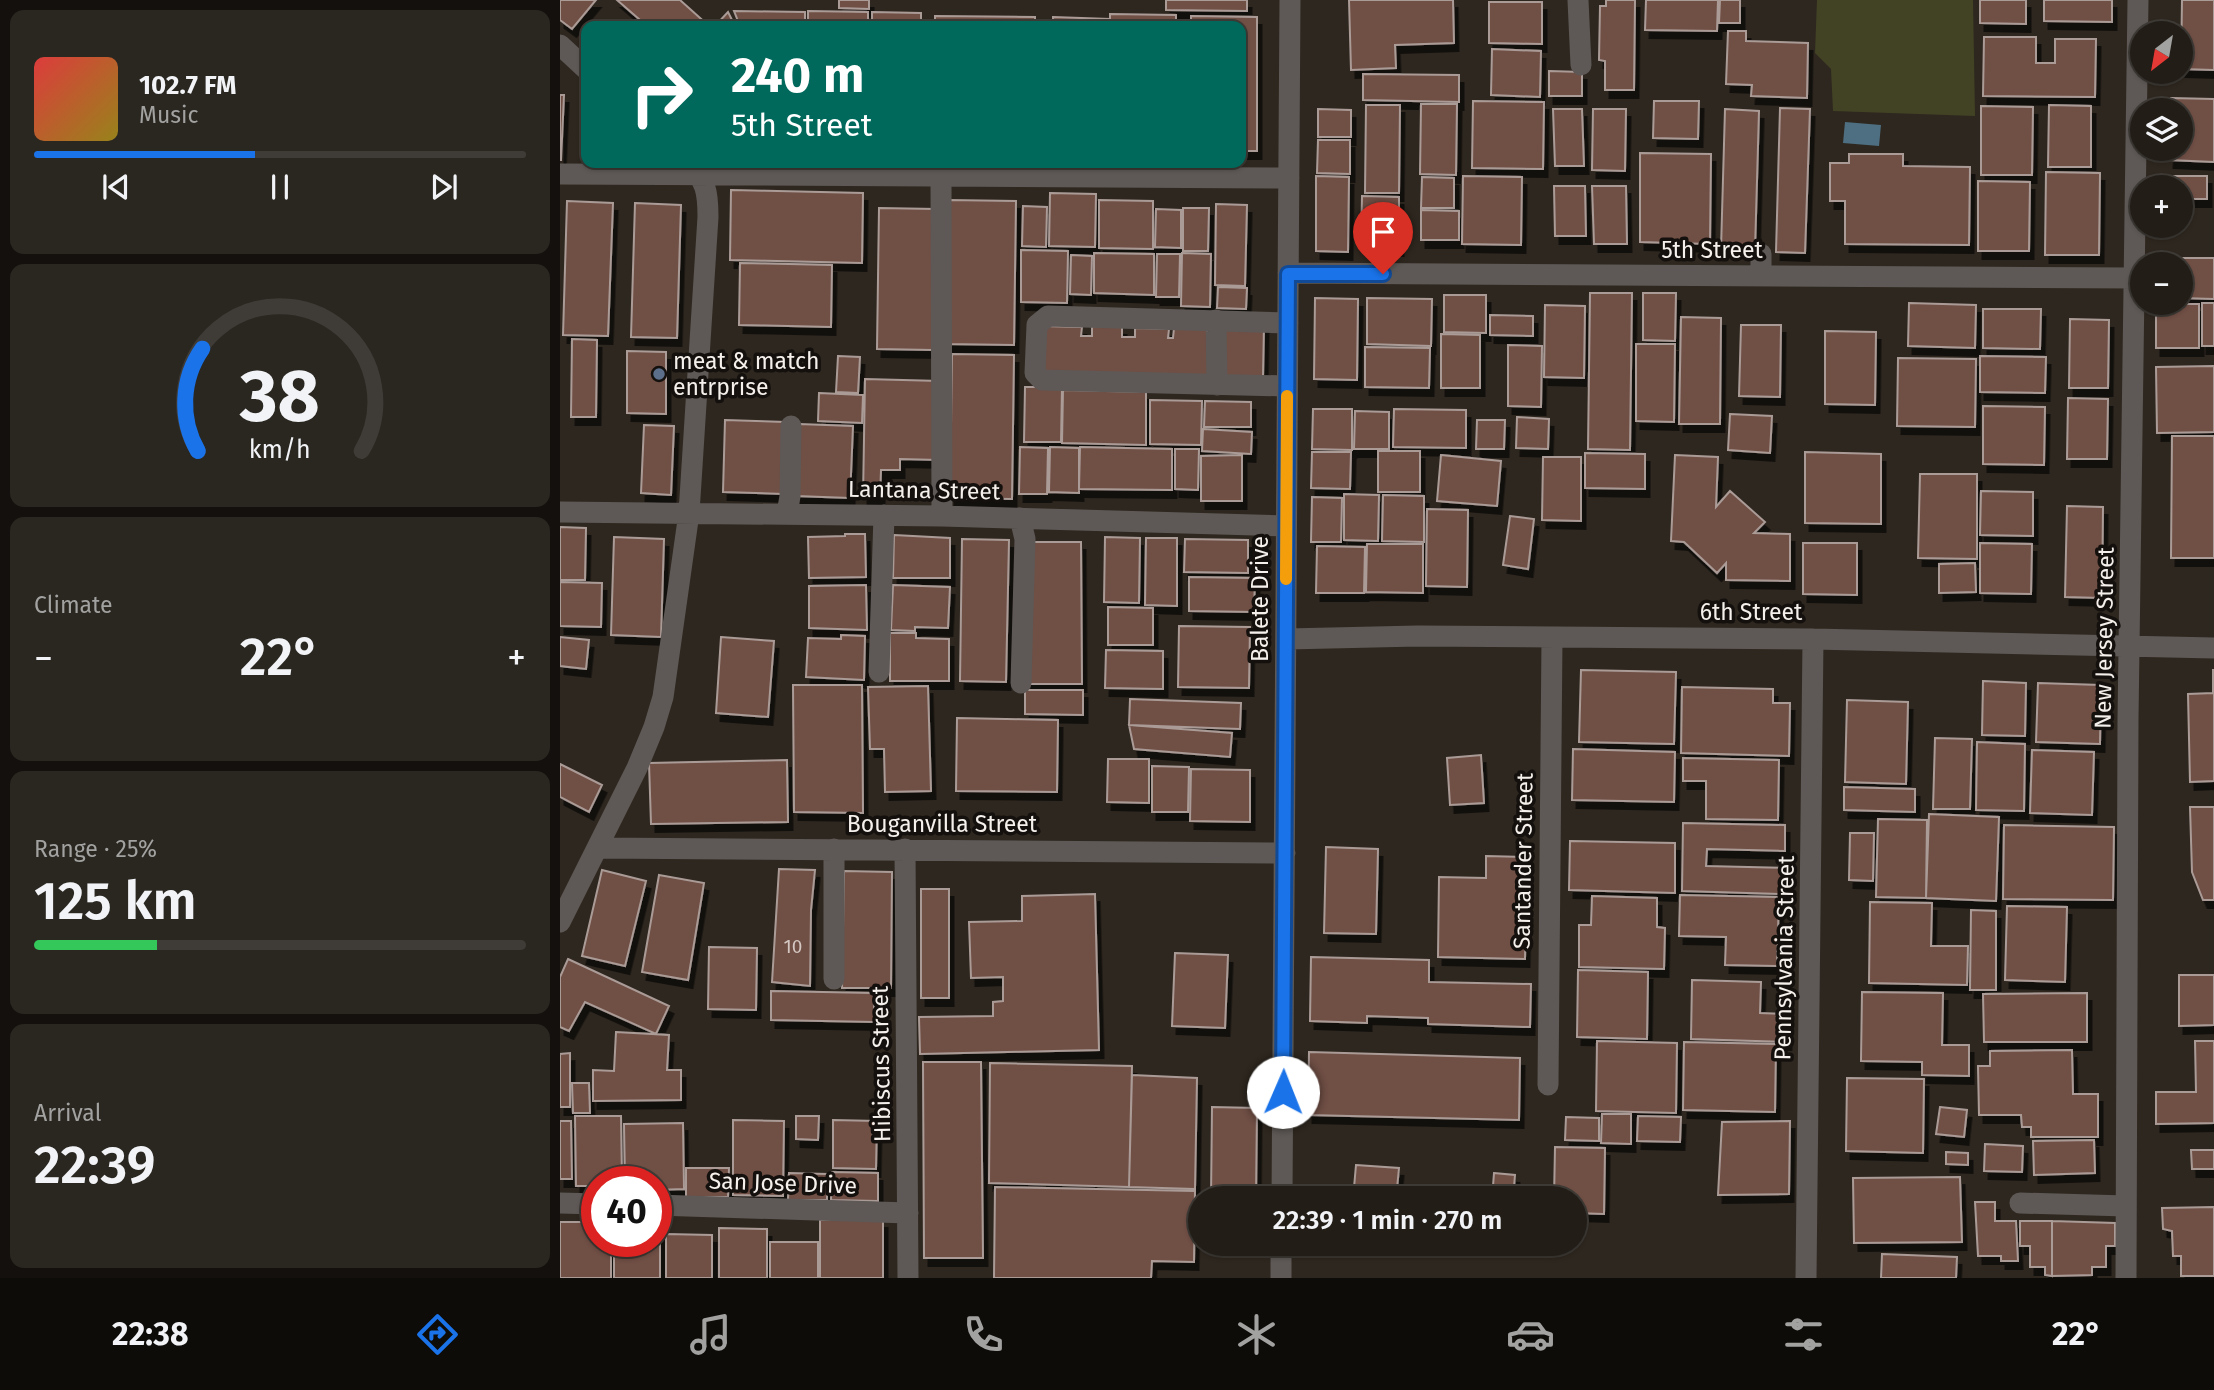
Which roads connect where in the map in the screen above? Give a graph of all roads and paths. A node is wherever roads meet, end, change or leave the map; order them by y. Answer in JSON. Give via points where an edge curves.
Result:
{"nodes":[{"id":1,"x":1290,"y":0,"type":"edge"},
{"id":2,"x":1578,"y":0,"type":"edge"},
{"id":3,"x":2138,"y":0,"type":"edge"},
{"id":4,"x":560,"y":45,"type":"edge"},
{"id":5,"x":581,"y":64,"type":"edge"},
{"id":6,"x":1581,"y":65,"type":"dead end"},
{"id":7,"x":695,"y":170,"type":"edge"},
{"id":8,"x":560,"y":174,"type":"edge"},
{"id":9,"x":941,"y":177,"type":"junction"},
{"id":10,"x":1289,"y":178,"type":"junction"},
{"id":11,"x":2135,"y":252,"type":"edge"},
{"id":12,"x":1761,"y":254,"type":"dead end"},
{"id":13,"x":1288,"y":274,"type":"junction"},
{"id":14,"x":1761,"y":276,"type":"junction"},
{"id":15,"x":2130,"y":278,"type":"edge"},
{"id":16,"x":2134,"y":315,"type":"edge"},
{"id":17,"x":1216,"y":320,"type":"junction"},
{"id":18,"x":1288,"y":323,"type":"junction"},
{"id":19,"x":1217,"y":385,"type":"junction"},
{"id":20,"x":1287,"y":386,"type":"junction"},
{"id":21,"x":790,"y":426,"type":"dead end"},
{"id":22,"x":560,"y":512,"type":"edge"},
{"id":23,"x":689,"y":513,"type":"junction"},
{"id":24,"x":787,"y":514,"type":"junction"},
{"id":25,"x":884,"y":515,"type":"junction"},
{"id":26,"x":942,"y":516,"type":"junction"},
{"id":27,"x":1020,"y":518,"type":"junction"},
{"id":28,"x":1286,"y":526,"type":"junction"},
{"id":29,"x":1552,"y":637,"type":"junction"},
{"id":30,"x":1287,"y":639,"type":"junction"},
{"id":31,"x":1813,"y":639,"type":"junction"},
{"id":32,"x":2130,"y":647,"type":"junction"},
{"id":33,"x":2214,"y":648,"type":"edge"},
{"id":34,"x":878,"y":672,"type":"dead end"},
{"id":35,"x":1021,"y":683,"type":"dead end"},
{"id":36,"x":599,"y":848,"type":"junction"},
{"id":37,"x":834,"y":849,"type":"junction"},
{"id":38,"x":905,"y":849,"type":"junction"},
{"id":39,"x":1285,"y":853,"type":"junction"},
{"id":40,"x":560,"y":922,"type":"edge"},
{"id":41,"x":834,"y":979,"type":"dead end"},
{"id":42,"x":1548,"y":1085,"type":"dead end"},
{"id":43,"x":1282,"y":1186,"type":"edge"},
{"id":44,"x":560,"y":1203,"type":"edge"},
{"id":45,"x":2020,"y":1203,"type":"dead end"},
{"id":46,"x":581,"y":1204,"type":"edge"},
{"id":47,"x":672,"y":1206,"type":"edge"},
{"id":48,"x":2126,"y":1206,"type":"junction"},
{"id":49,"x":908,"y":1213,"type":"junction"},
{"id":50,"x":1282,"y":1256,"type":"edge"},
{"id":51,"x":908,"y":1278,"type":"edge"},
{"id":52,"x":1281,"y":1278,"type":"edge"},
{"id":53,"x":1806,"y":1278,"type":"edge"},
{"id":54,"x":2126,"y":1278,"type":"edge"}],
"edges":[{"from":1,"to":10,"type":"street","name":"Balete Drive"},
{"from":2,"to":6,"type":"street"},
{"from":3,"to":11,"type":"street","name":"New Jersey Street"},
{"from":4,"to":5,"type":"street"},
{"from":7,"to":8,"type":"street"},
{"from":7,"to":9,"type":"street"},
{"from":7,"to":23,"type":"street","via":[[708,196],[708,217]]},
{"from":9,"to":10,"type":"street"},
{"from":9,"to":26,"type":"street"},
{"from":10,"to":13,"type":"street","name":"Balete Drive"},
{"from":12,"to":14,"type":"street"},
{"from":13,"to":14,"type":"street","name":"5th Street"},
{"from":13,"to":18,"type":"street","name":"Balete Drive"},
{"from":14,"to":15,"type":"street","name":"5th Street"},
{"from":16,"to":32,"type":"street","name":"New Jersey Street"},
{"from":17,"to":18,"type":"street"},
{"from":17,"to":19,"type":"street"},
{"from":17,"to":19,"type":"street","via":[[1048,316],[1037,325],[1035,373],[1042,380]]},
{"from":18,"to":20,"type":"street","name":"Balete Drive"},
{"from":19,"to":20,"type":"street"},
{"from":20,"to":28,"type":"street","name":"Balete Drive"},
{"from":21,"to":24,"type":"street"},
{"from":22,"to":23,"type":"street","name":"Lantana Street"},
{"from":23,"to":24,"type":"street","name":"Lantana Street"},
{"from":23,"to":36,"type":"street","via":[[663,697],[637,768]]},
{"from":24,"to":25,"type":"street","name":"Lantana Street"},
{"from":25,"to":26,"type":"street","name":"Lantana Street"},
{"from":25,"to":34,"type":"street"},
{"from":26,"to":27,"type":"street","name":"Lantana Street"},
{"from":27,"to":28,"type":"street","name":"Lantana Street"},
{"from":27,"to":35,"type":"street","via":[[1025,539]]},
{"from":28,"to":30,"type":"street","name":"Balete Drive"},
{"from":29,"to":30,"type":"street","name":"6th Street"},
{"from":29,"to":31,"type":"street","name":"6th Street"},
{"from":29,"to":42,"type":"street","name":"Santander Street"},
{"from":30,"to":39,"type":"street","name":"Balete Drive"},
{"from":31,"to":32,"type":"street","name":"6th Street"},
{"from":31,"to":53,"type":"street","name":"Pennsylvania Street"},
{"from":32,"to":33,"type":"street","name":"6th Street"},
{"from":32,"to":48,"type":"street","name":"New Jersey Street"},
{"from":36,"to":37,"type":"street","name":"Bouganvilla Street"},
{"from":36,"to":40,"type":"street"},
{"from":37,"to":38,"type":"street","name":"Bouganvilla Street"},
{"from":37,"to":41,"type":"street"},
{"from":38,"to":39,"type":"street","name":"Bouganvilla Street"},
{"from":38,"to":49,"type":"street","name":"Hibiscus Street"},
{"from":39,"to":43,"type":"street","name":"Balete Drive"},
{"from":44,"to":46,"type":"street"},
{"from":45,"to":48,"type":"street"},
{"from":47,"to":49,"type":"street","name":"San Jose Drive"},
{"from":48,"to":54,"type":"street","name":"New Jersey Street"},
{"from":49,"to":51,"type":"street","name":"Hibiscus Street"},
{"from":50,"to":52,"type":"street"}]}
